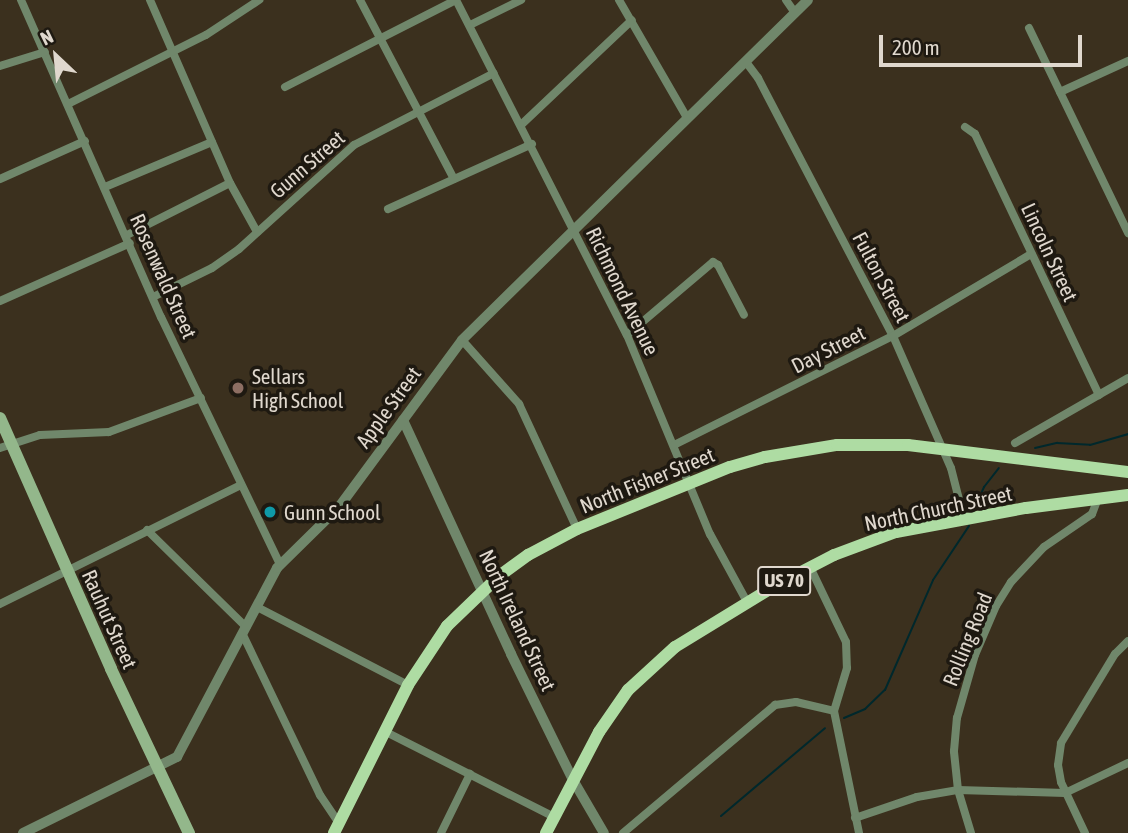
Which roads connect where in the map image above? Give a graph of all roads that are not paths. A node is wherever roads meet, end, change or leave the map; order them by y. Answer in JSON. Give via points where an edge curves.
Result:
{"nodes":[{"id":1,"x":20,"y":0,"type":"edge"},
{"id":2,"x":150,"y":0,"type":"edge"},
{"id":3,"x":259,"y":0,"type":"edge"},
{"id":4,"x":360,"y":0,"type":"edge"},
{"id":5,"x":456,"y":0,"type":"edge"},
{"id":6,"x":522,"y":0,"type":"edge"},
{"id":7,"x":619,"y":0,"type":"edge"},
{"id":8,"x":786,"y":0,"type":"edge"},
{"id":9,"x":808,"y":0,"type":"edge"},
{"id":10,"x":795,"y":13,"type":"junction"},
{"id":11,"x":632,"y":20,"type":"junction"},
{"id":12,"x":470,"y":25,"type":"junction"},
{"id":13,"x":1029,"y":29,"type":"dead end"},
{"id":14,"x":381,"y":40,"type":"junction"},
{"id":15,"x":44,"y":52,"type":"junction"},
{"id":16,"x":173,"y":52,"type":"junction"},
{"id":17,"x":746,"y":61,"type":"junction"},
{"id":18,"x":1128,"y":61,"type":"edge"},
{"id":19,"x":0,"y":66,"type":"edge"},
{"id":20,"x":494,"y":73,"type":"junction"},
{"id":21,"x":285,"y":87,"type":"dead end"},
{"id":22,"x":1060,"y":92,"type":"junction"},
{"id":23,"x":68,"y":104,"type":"junction"},
{"id":24,"x":417,"y":110,"type":"junction"},
{"id":25,"x":687,"y":118,"type":"junction"},
{"id":26,"x":523,"y":124,"type":"junction"},
{"id":27,"x":965,"y":127,"type":"dead end"},
{"id":28,"x":85,"y":141,"type":"junction"},
{"id":29,"x":212,"y":142,"type":"junction"},
{"id":30,"x":532,"y":144,"type":"junction"},
{"id":31,"x":0,"y":179,"type":"edge"},
{"id":32,"x":454,"y":179,"type":"junction"},
{"id":33,"x":230,"y":183,"type":"junction"},
{"id":34,"x":106,"y":187,"type":"junction"},
{"id":35,"x":388,"y":209,"type":"dead end"},
{"id":36,"x":573,"y":228,"type":"junction"},
{"id":37,"x":257,"y":232,"type":"junction"},
{"id":38,"x":1128,"y":233,"type":"edge"},
{"id":39,"x":128,"y":239,"type":"junction"},
{"id":40,"x":1031,"y":254,"type":"junction"},
{"id":41,"x":153,"y":297,"type":"junction"},
{"id":42,"x":0,"y":301,"type":"edge"},
{"id":43,"x":744,"y":315,"type":"dead end"},
{"id":44,"x":627,"y":335,"type":"junction"},
{"id":45,"x":893,"y":336,"type":"junction"},
{"id":46,"x":462,"y":340,"type":"junction"},
{"id":47,"x":1128,"y":378,"type":"edge"},
{"id":48,"x":1099,"y":395,"type":"junction"},
{"id":49,"x":201,"y":398,"type":"junction"},
{"id":50,"x":0,"y":418,"type":"edge"},
{"id":51,"x":403,"y":420,"type":"junction"},
{"id":52,"x":1015,"y":443,"type":"dead end"},
{"id":53,"x":674,"y":445,"type":"junction"},
{"id":54,"x":6,"y":446,"type":"edge"},
{"id":55,"x":942,"y":449,"type":"junction"},
{"id":56,"x":1128,"y":472,"type":"edge"},
{"id":57,"x":690,"y":483,"type":"junction"},
{"id":58,"x":241,"y":485,"type":"junction"},
{"id":59,"x":1128,"y":495,"type":"edge"},
{"id":60,"x":1098,"y":498,"type":"junction"},
{"id":61,"x":964,"y":519,"type":"junction"},
{"id":62,"x":576,"y":529,"type":"junction"},
{"id":63,"x":147,"y":530,"type":"junction"},
{"id":64,"x":280,"y":564,"type":"junction"},
{"id":65,"x":810,"y":567,"type":"junction"},
{"id":66,"x":67,"y":569,"type":"junction"},
{"id":67,"x":481,"y":591,"type":"junction"},
{"id":68,"x":747,"y":602,"type":"junction"},
{"id":69,"x":0,"y":604,"type":"edge"},
{"id":70,"x":257,"y":607,"type":"junction"},
{"id":71,"x":244,"y":631,"type":"junction"},
{"id":72,"x":1128,"y":641,"type":"edge"},
{"id":73,"x":408,"y":684,"type":"junction"},
{"id":74,"x":834,"y":711,"type":"junction"},
{"id":75,"x":384,"y":731,"type":"junction"},
{"id":76,"x":1128,"y":763,"type":"edge"},
{"id":77,"x":158,"y":768,"type":"junction"},
{"id":78,"x":470,"y":774,"type":"junction"},
{"id":79,"x":573,"y":780,"type":"junction"},
{"id":80,"x":958,"y":790,"type":"junction"},
{"id":81,"x":1065,"y":793,"type":"junction"},
{"id":82,"x":554,"y":817,"type":"junction"},
{"id":83,"x":855,"y":818,"type":"junction"},
{"id":84,"x":337,"y":828,"type":"edge"},
{"id":85,"x":23,"y":833,"type":"edge"},
{"id":86,"x":189,"y":833,"type":"edge"},
{"id":87,"x":441,"y":833,"type":"edge"},
{"id":88,"x":546,"y":833,"type":"edge"},
{"id":89,"x":604,"y":833,"type":"edge"},
{"id":90,"x":623,"y":833,"type":"edge"},
{"id":91,"x":859,"y":833,"type":"edge"},
{"id":92,"x":971,"y":833,"type":"edge"},
{"id":93,"x":1085,"y":833,"type":"edge"}],
"edges":[{"from":1,"to":15,"type":"street","name":"Rosenwald Street"},
{"from":2,"to":16,"type":"street"},
{"from":3,"to":16,"type":"street"},
{"from":4,"to":14,"type":"street"},
{"from":5,"to":12,"type":"street","name":"Richmond Avenue"},
{"from":5,"to":14,"type":"street"},
{"from":6,"to":12,"type":"street"},
{"from":7,"to":11,"type":"street"},
{"from":8,"to":10,"type":"street"},
{"from":9,"to":10,"type":"street","name":"Apple Street"},
{"from":10,"to":17,"type":"street","name":"Apple Street"},
{"from":11,"to":25,"type":"street"},
{"from":11,"to":26,"type":"street"},
{"from":12,"to":20,"type":"street","name":"Richmond Avenue"},
{"from":13,"to":22,"type":"street"},
{"from":14,"to":21,"type":"street"},
{"from":14,"to":24,"type":"street"},
{"from":15,"to":19,"type":"street"},
{"from":15,"to":23,"type":"street","name":"Rosenwald Street"},
{"from":16,"to":23,"type":"street"},
{"from":16,"to":29,"type":"street"},
{"from":17,"to":25,"type":"street","name":"Apple Street"},
{"from":17,"to":45,"type":"street","name":"Fulton Street"},
{"from":18,"to":22,"type":"street"},
{"from":20,"to":24,"type":"street","name":"Gunn Street"},
{"from":20,"to":26,"type":"street","name":"Richmond Avenue"},
{"from":22,"to":38,"type":"street"},
{"from":23,"to":28,"type":"street","name":"Rosenwald Street"},
{"from":24,"to":32,"type":"street"},
{"from":24,"to":37,"type":"street","name":"Gunn Street","via":[[354,145]]},
{"from":25,"to":36,"type":"street","name":"Apple Street"},
{"from":26,"to":30,"type":"street","name":"Richmond Avenue"},
{"from":27,"to":40,"type":"street","name":"Lincoln Street","via":[[975,134]]},
{"from":28,"to":31,"type":"street"},
{"from":28,"to":34,"type":"street","name":"Rosenwald Street"},
{"from":29,"to":33,"type":"street"},
{"from":29,"to":34,"type":"street"},
{"from":30,"to":32,"type":"street"},
{"from":30,"to":36,"type":"street","name":"Richmond Avenue"},
{"from":32,"to":35,"type":"street"},
{"from":33,"to":37,"type":"street"},
{"from":33,"to":39,"type":"street"},
{"from":34,"to":39,"type":"street","name":"Rosenwald Street"},
{"from":36,"to":44,"type":"street","name":"Richmond Avenue"},
{"from":36,"to":46,"type":"street","name":"Apple Street"},
{"from":37,"to":41,"type":"street","name":"Gunn Street","via":[[212,268]]},
{"from":39,"to":41,"type":"street","name":"Rosenwald Street"},
{"from":39,"to":42,"type":"street"},
{"from":40,"to":45,"type":"street","name":"Day Street"},
{"from":40,"to":48,"type":"street","name":"Lincoln Street"},
{"from":41,"to":49,"type":"street","name":"Rosenwald Street"},
{"from":43,"to":44,"type":"street","via":[[718,265],[710,263]]},
{"from":44,"to":53,"type":"street","name":"Richmond Avenue"},
{"from":45,"to":53,"type":"street","name":"Day Street"},
{"from":45,"to":55,"type":"street","name":"Fulton Street"},
{"from":46,"to":51,"type":"street","name":"Apple Street"},
{"from":46,"to":62,"type":"street","via":[[520,404]]},
{"from":47,"to":48,"type":"street"},
{"from":48,"to":52,"type":"street"},
{"from":49,"to":54,"type":"street","via":[[109,432],[47,434]]},
{"from":49,"to":58,"type":"street","name":"Rosenwald Street"},
{"from":50,"to":54,"type":"main road","name":"Rauhut Street"},
{"from":51,"to":64,"type":"street","name":"Apple Street","via":[[339,507]]},
{"from":51,"to":67,"type":"street","name":"North Ireland Street"},
{"from":53,"to":57,"type":"street","name":"Richmond Avenue"},
{"from":54,"to":66,"type":"main road","name":"Rauhut Street"},
{"from":55,"to":56,"type":"main road","name":"North Fisher Street"},
{"from":55,"to":57,"type":"main road","name":"North Fisher Street","via":[[880,444],[811,448],[751,460]]},
{"from":55,"to":61,"type":"street","name":"Fulton Street","via":[[956,480]]},
{"from":57,"to":62,"type":"main road","name":"North Fisher Street"},
{"from":57,"to":68,"type":"street","name":"Richmond Avenue","via":[[710,534]]},
{"from":58,"to":63,"type":"street"},
{"from":58,"to":64,"type":"street","name":"Rosenwald Street"},
{"from":59,"to":60,"type":"main road","name":"North Church Street","number":"US 70"},
{"from":60,"to":61,"type":"main road","name":"North Church Street","number":"US 70"},
{"from":60,"to":80,"type":"street","name":"Rolling Road","via":[[1092,514],[1025,565],[996,606],[975,655],[957,718]]},
{"from":61,"to":65,"type":"main road","name":"North Church Street","number":"US 70","via":[[874,539]]},
{"from":62,"to":67,"type":"main road","name":"North Fisher Street","via":[[528,555]]},
{"from":63,"to":66,"type":"street"},
{"from":63,"to":71,"type":"street"},
{"from":64,"to":70,"type":"street","name":"Apple Street"},
{"from":65,"to":68,"type":"main road","name":"North Church Street","number":"US 70"},
{"from":65,"to":74,"type":"street","via":[[846,642],[847,668]]},
{"from":66,"to":69,"type":"street"},
{"from":66,"to":77,"type":"main road","name":"Rauhut Street"},
{"from":67,"to":73,"type":"main road","name":"North Fisher Street","via":[[443,632]]},
{"from":67,"to":79,"type":"street","name":"North Ireland Street"},
{"from":68,"to":79,"type":"main road","name":"North Church Street","number":"US 70","via":[[675,648],[640,678],[599,732]]},
{"from":70,"to":71,"type":"street","name":"Apple Street"},
{"from":70,"to":73,"type":"street"},
{"from":71,"to":77,"type":"street","name":"Apple Street","via":[[182,751]]},
{"from":71,"to":84,"type":"street"},
{"from":72,"to":81,"type":"street","via":[[1115,653],[1062,738],[1058,765]]},
{"from":73,"to":75,"type":"main road","name":"North Fisher Street"},
{"from":74,"to":83,"type":"street"},
{"from":74,"to":90,"type":"street","via":[[796,702],[775,705]]},
{"from":75,"to":78,"type":"street"},
{"from":75,"to":84,"type":"main road","name":"North Fisher Street"},
{"from":76,"to":81,"type":"street"},
{"from":77,"to":85,"type":"street","name":"Apple Street"},
{"from":77,"to":86,"type":"main road","name":"Rauhut Street"},
{"from":78,"to":82,"type":"street"},
{"from":78,"to":87,"type":"street"},
{"from":79,"to":82,"type":"main road","name":"North Church Street","number":"US 70"},
{"from":79,"to":89,"type":"street","name":"North Ireland Street"},
{"from":80,"to":81,"type":"street"},
{"from":80,"to":83,"type":"street","via":[[905,800]]},
{"from":80,"to":92,"type":"street","name":"Rolling Road"},
{"from":81,"to":93,"type":"street"},
{"from":82,"to":88,"type":"main road","name":"North Church Street","number":"US 70"},
{"from":83,"to":91,"type":"street"}]}
